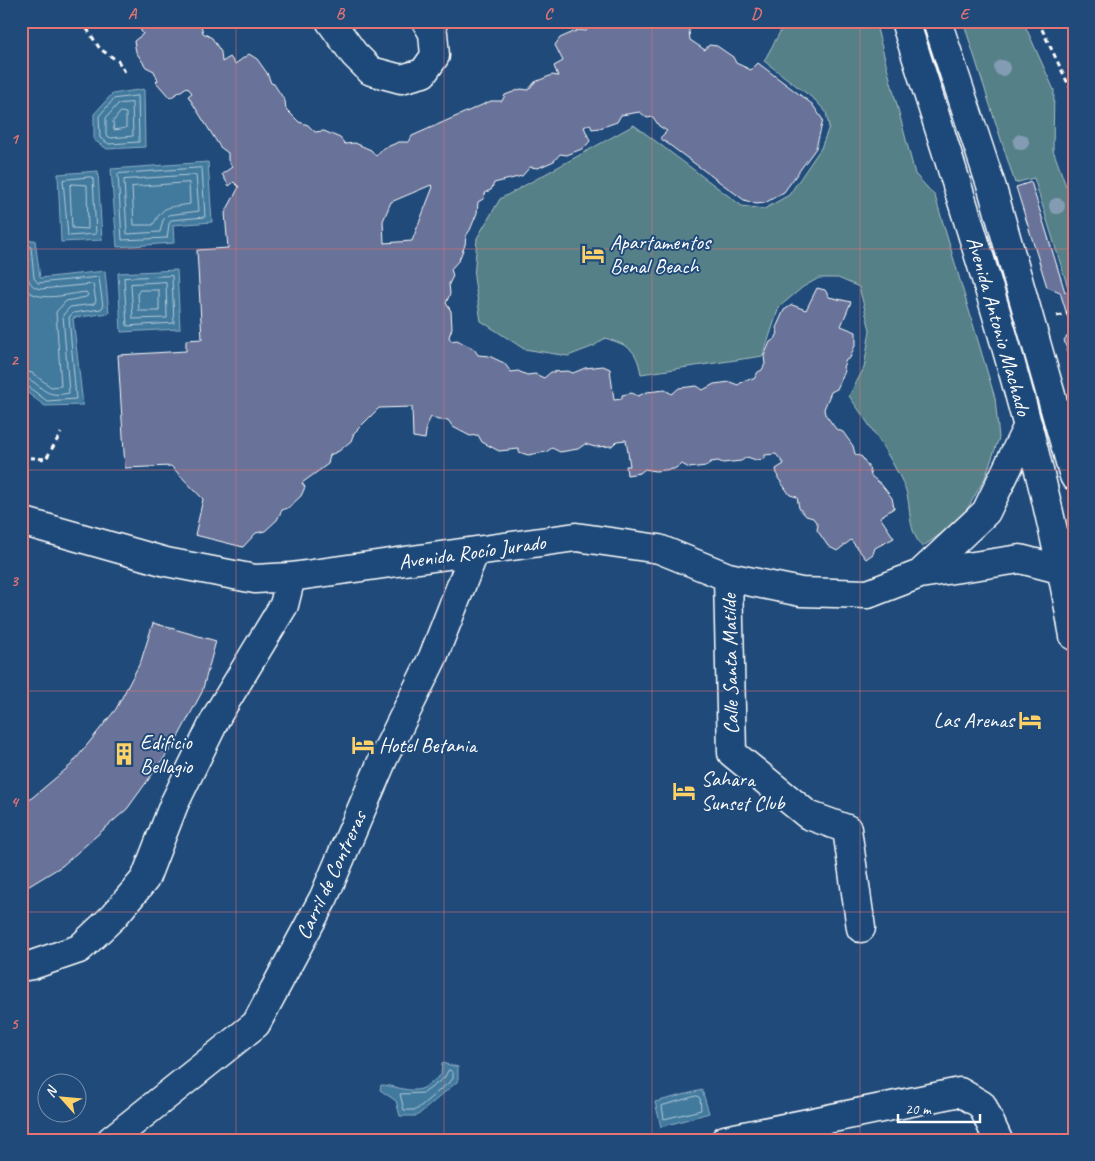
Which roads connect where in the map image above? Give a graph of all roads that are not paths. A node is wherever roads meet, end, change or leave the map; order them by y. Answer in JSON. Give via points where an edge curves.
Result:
{"nodes":[{"id":1,"x":330,"y":21,"type":"edge"},
{"id":2,"x":426,"y":21,"type":"edge"},
{"id":3,"x":905,"y":21,"type":"edge"},
{"id":4,"x":937,"y":21,"type":"edge"},
{"id":5,"x":1028,"y":426,"type":"junction"},
{"id":6,"x":1074,"y":476,"type":"edge"},
{"id":7,"x":21,"y":521,"type":"edge"},
{"id":8,"x":474,"y":553,"type":"junction"},
{"id":9,"x":1063,"y":570,"type":"junction"},
{"id":10,"x":920,"y":574,"type":"junction"},
{"id":11,"x":291,"y":577,"type":"junction"},
{"id":12,"x":728,"y":577,"type":"junction"},
{"id":13,"x":1074,"y":636,"type":"edge"},
{"id":14,"x":861,"y":928,"type":"dead end"},
{"id":15,"x":21,"y":967,"type":"edge"},
{"id":16,"x":111,"y":1140,"type":"edge"},
{"id":17,"x":725,"y":1140,"type":"edge"},
{"id":18,"x":998,"y":1140,"type":"edge"}],
"edges":[{"from":1,"to":2,"type":"street","via":[[371,71],[401,79],[423,73],[435,56],[433,33]]},
{"from":3,"to":5,"type":"street","name":"Avenida Antonio Machado"},
{"from":4,"to":6,"type":"street","name":"Avenida Antonio Machado","via":[[992,188]]},
{"from":5,"to":9,"type":"street","name":"Avenida Antonio Machado"},
{"from":5,"to":10,"type":"street","name":"Avenida Rocío Jurado","via":[[986,512]]},
{"from":7,"to":11,"type":"street","name":"Avenida Rocío Jurado","via":[[166,562],[256,579]]},
{"from":8,"to":11,"type":"street","name":"Avenida Rocío Jurado"},
{"from":8,"to":12,"type":"street","name":"Avenida Rocío Jurado","via":[[576,538],[659,549]]},
{"from":8,"to":16,"type":"street","name":"Carril de Contreras","via":[[432,657],[324,897],[256,1024]]},
{"from":9,"to":10,"type":"street","name":"Avenida Rocío Jurado","via":[[1020,559]]},
{"from":9,"to":13,"type":"street","name":"Avenida Antonio Machado"},
{"from":10,"to":12,"type":"street","name":"Avenida Rocío Jurado","via":[[868,594],[801,592]]},
{"from":11,"to":15,"type":"street","via":[[284,605],[218,714],[174,804],[145,878],[114,917],[79,949]]},
{"from":12,"to":14,"type":"street","name":"Calle Santa Matilde","via":[[732,753],[808,814],[846,829]]},
{"from":17,"to":18,"type":"street","via":[[960,1092],[982,1105]]}]}
